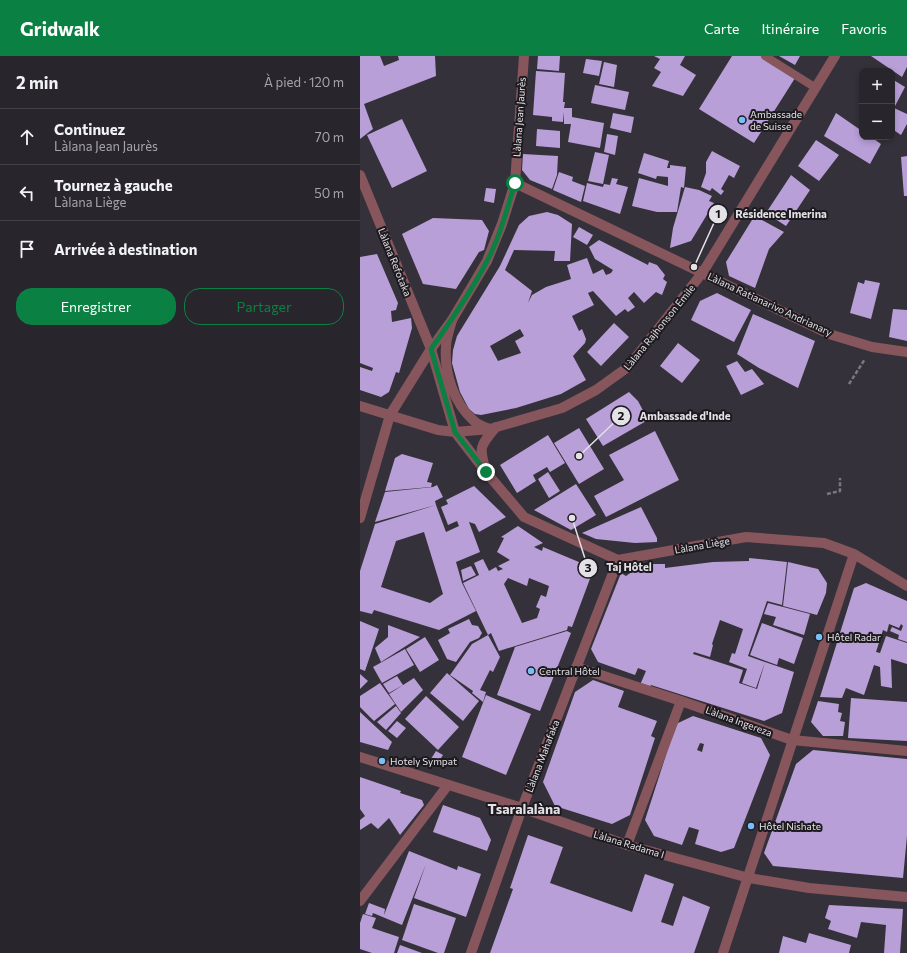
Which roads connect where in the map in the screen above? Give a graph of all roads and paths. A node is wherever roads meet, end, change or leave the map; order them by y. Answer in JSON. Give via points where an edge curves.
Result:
{"nodes":[{"id":1,"x":524,"y":56,"type":"edge"},
{"id":2,"x":765,"y":56,"type":"edge"},
{"id":3,"x":836,"y":56,"type":"edge"},
{"id":4,"x":816,"y":88,"type":"junction"},
{"id":5,"x":360,"y":175,"type":"edge"},
{"id":6,"x":515,"y":183,"type":"junction"},
{"id":7,"x":703,"y":272,"type":"junction"},
{"id":8,"x":452,"y":320,"type":"junction"},
{"id":9,"x":872,"y":348,"type":"junction"},
{"id":10,"x":431,"y":349,"type":"junction"},
{"id":11,"x":907,"y":352,"type":"edge"},
{"id":12,"x":849,"y":384,"type":"dead end"},
{"id":13,"x":360,"y":406,"type":"edge"},
{"id":14,"x":390,"y":415,"type":"junction"},
{"id":15,"x":493,"y":428,"type":"junction"},
{"id":16,"x":455,"y":432,"type":"junction"},
{"id":17,"x":486,"y":472,"type":"junction"},
{"id":18,"x":840,"y":478,"type":"dead end"},
{"id":19,"x":827,"y":494,"type":"dead end"},
{"id":20,"x":360,"y":518,"type":"edge"},
{"id":21,"x":854,"y":554,"type":"junction"},
{"id":22,"x":618,"y":560,"type":"junction"},
{"id":23,"x":907,"y":586,"type":"edge"},
{"id":24,"x":576,"y":667,"type":"junction"},
{"id":25,"x":681,"y":701,"type":"junction"},
{"id":26,"x":792,"y":740,"type":"junction"},
{"id":27,"x":907,"y":751,"type":"edge"},
{"id":28,"x":360,"y":757,"type":"edge"},
{"id":29,"x":448,"y":785,"type":"junction"},
{"id":30,"x":522,"y":808,"type":"junction"},
{"id":31,"x":627,"y":845,"type":"junction"},
{"id":32,"x":748,"y":878,"type":"junction"},
{"id":33,"x":907,"y":897,"type":"edge"},
{"id":34,"x":360,"y":901,"type":"edge"},
{"id":35,"x":471,"y":953,"type":"edge"},
{"id":36,"x":723,"y":953,"type":"edge"}],
"edges":[{"from":1,"to":6,"type":"street","name":"Làlana Jean Jaurès"},
{"from":2,"to":4,"type":"lane"},
{"from":3,"to":4,"type":"street","name":"Làlana Rajhonson Emile"},
{"from":4,"to":7,"type":"street","name":"Làlana Rajhonson Emile"},
{"from":5,"to":10,"type":"street","name":"Làlana Refotaka"},
{"from":6,"to":7,"type":"street","name":"Làlana Ratianarivo Andrianary"},
{"from":6,"to":8,"type":"street","name":"Làlana Jean Jaurès","via":[[487,261]]},
{"from":7,"to":9,"type":"street","name":"Làlana Ratianarivo Andrianary","via":[[830,334]]},
{"from":7,"to":15,"type":"street","name":"Làlana Rajhonson Emile","via":[[628,367],[596,390],[562,408]]},
{"from":8,"to":10,"type":"street","name":"Làlana Jean Jaurès"},
{"from":8,"to":15,"type":"street","via":[[446,346],[446,366],[454,393],[465,412],[474,421]]},
{"from":9,"to":11,"type":"street","name":"Làlana Ratianarivo Andrianary"},
{"from":9,"to":12,"type":"path"},
{"from":10,"to":14,"type":"street","name":"Làlana Jean Jaurès"},
{"from":10,"to":16,"type":"street"},
{"from":13,"to":14,"type":"street","name":"Làlana Rajhonson Emile"},
{"from":14,"to":16,"type":"street","name":"Làlana Rajhonson Emile","via":[[438,430]]},
{"from":14,"to":20,"type":"street","name":"Làlana Jean Jaurès"},
{"from":15,"to":16,"type":"street","name":"Làlana Rajhonson Emile"},
{"from":15,"to":17,"type":"street","via":[[480,450]]},
{"from":16,"to":17,"type":"street"},
{"from":17,"to":22,"type":"street","via":[[524,517]]},
{"from":18,"to":19,"type":"path","via":[[840,491]]},
{"from":21,"to":22,"type":"street","name":"Làlana Liège","via":[[824,543],[746,537]]},
{"from":21,"to":23,"type":"street","name":"Làlana Liège"},
{"from":21,"to":26,"type":"street"},
{"from":22,"to":24,"type":"street","name":"Làlana Mahafaka"},
{"from":24,"to":25,"type":"street","name":"Làlana Ingereza"},
{"from":24,"to":30,"type":"street","name":"Làlana Mahafaka"},
{"from":25,"to":26,"type":"street","name":"Làlana Ingereza"},
{"from":25,"to":31,"type":"street"},
{"from":26,"to":27,"type":"street","name":"Làlana Ingereza"},
{"from":26,"to":32,"type":"street"},
{"from":28,"to":29,"type":"street","name":"Làlana Radama I"},
{"from":29,"to":30,"type":"street","name":"Làlana Radama I"},
{"from":29,"to":34,"type":"street"},
{"from":30,"to":31,"type":"street","name":"Làlana Radama I"},
{"from":30,"to":35,"type":"street","name":"Làlana Mahafaka"},
{"from":31,"to":32,"type":"street","name":"Làlana Radama I"},
{"from":32,"to":33,"type":"street","name":"Làlana Radama I","via":[[809,888]]},
{"from":32,"to":36,"type":"street"}]}
